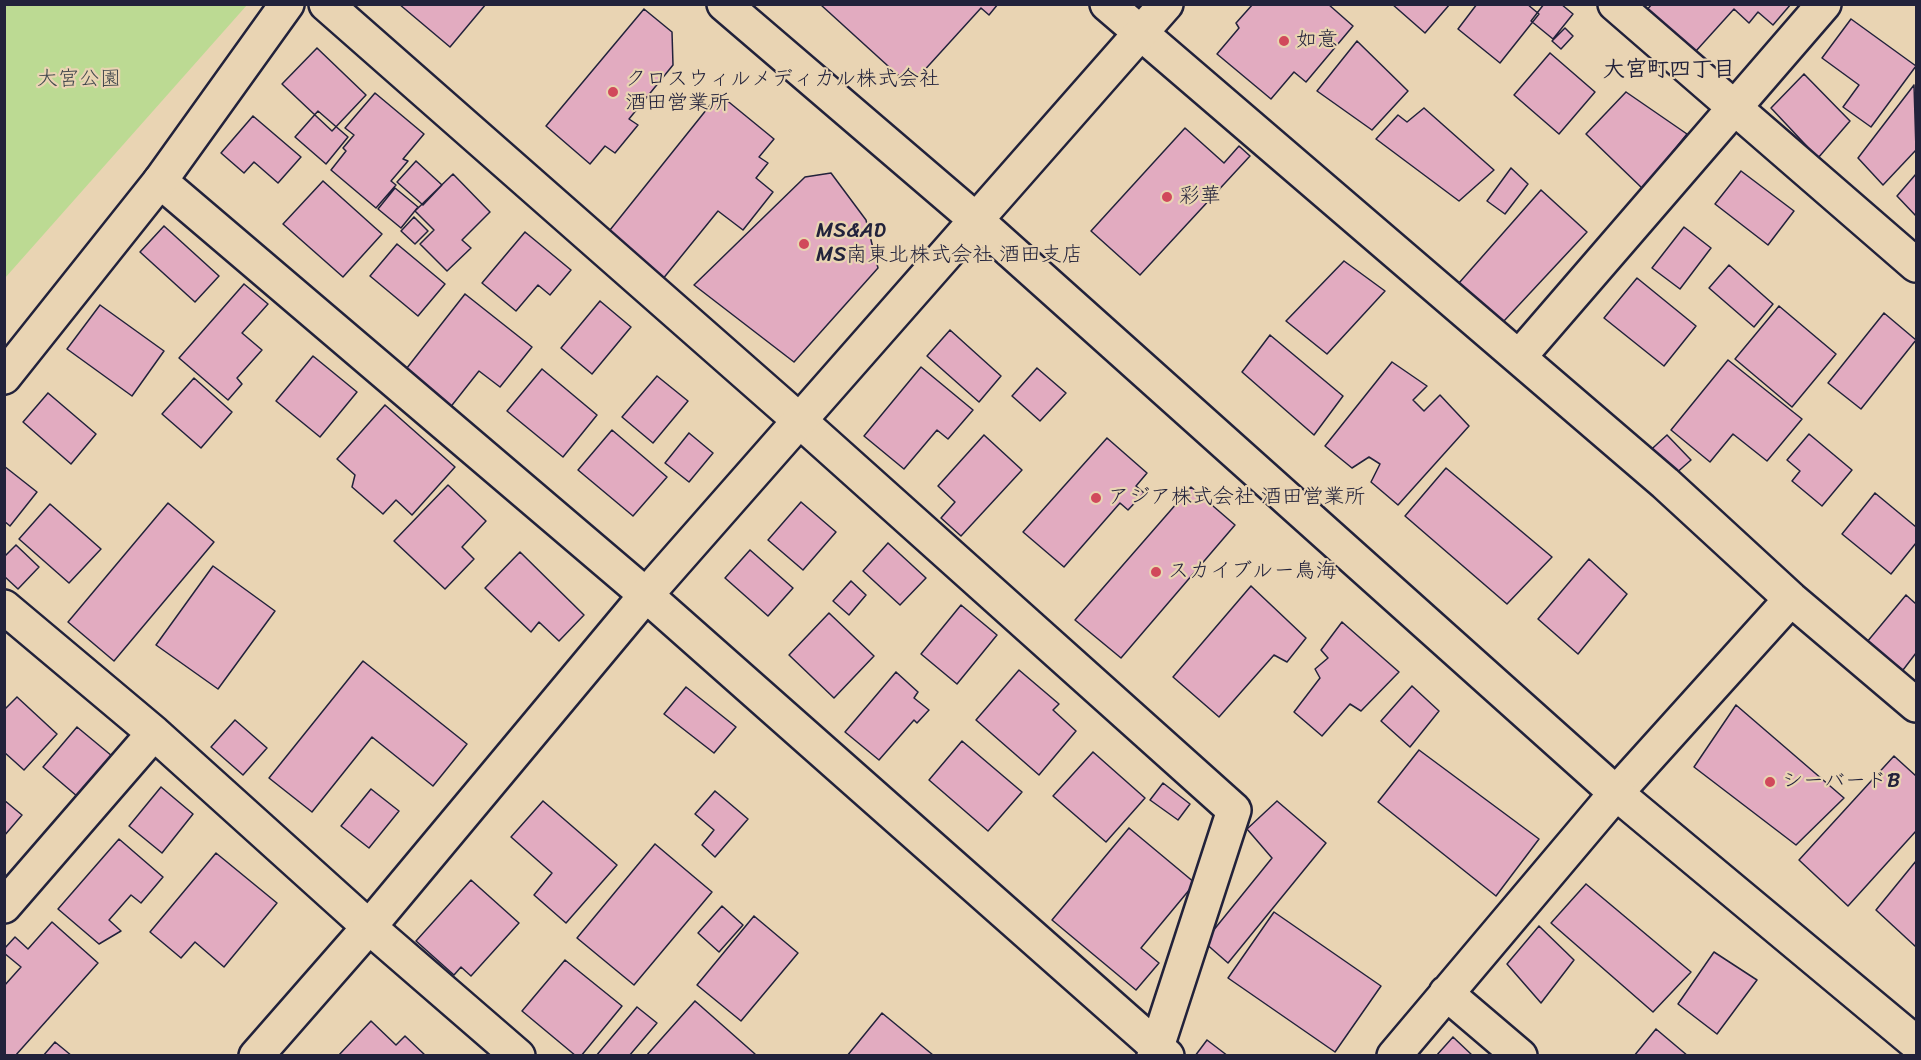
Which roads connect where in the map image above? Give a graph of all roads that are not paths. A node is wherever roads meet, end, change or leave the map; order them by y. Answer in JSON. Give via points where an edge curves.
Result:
{"nodes":[{"id":1,"x":287,"y":4,"type":"edge"},
{"id":2,"x":326,"y":4,"type":"edge"},
{"id":3,"x":724,"y":4,"type":"edge"},
{"id":4,"x":1107,"y":4,"type":"edge"},
{"id":5,"x":1166,"y":4,"type":"edge"},
{"id":6,"x":1614,"y":4,"type":"edge"},
{"id":7,"x":1824,"y":4,"type":"edge"},
{"id":8,"x":1141,"y":33,"type":"junction"},
{"id":9,"x":1734,"y":108,"type":"junction"},
{"id":10,"x":160,"y":181,"type":"junction"},
{"id":11,"x":975,"y":219,"type":"junction"},
{"id":12,"x":1917,"y":265,"type":"edge"},
{"id":13,"x":1519,"y":357,"type":"junction"},
{"id":14,"x":4,"y":377,"type":"edge"},
{"id":15,"x":800,"y":421,"type":"junction"},
{"id":16,"x":646,"y":595,"type":"junction"},
{"id":17,"x":1791,"y":599,"type":"junction"},
{"id":18,"x":4,"y":607,"type":"edge"},
{"id":19,"x":1917,"y":705,"type":"edge"},
{"id":20,"x":154,"y":733,"type":"junction"},
{"id":21,"x":1616,"y":793,"type":"junction"},
{"id":22,"x":4,"y":906,"type":"edge"},
{"id":23,"x":369,"y":927,"type":"junction"},
{"id":24,"x":1446,"y":993,"type":"junction"},
{"id":25,"x":1917,"y":1043,"type":"edge"},
{"id":26,"x":1159,"y":1053,"type":"edge"},
{"id":27,"x":256,"y":1056,"type":"edge"},
{"id":28,"x":518,"y":1056,"type":"edge"},
{"id":29,"x":1394,"y":1056,"type":"edge"},
{"id":30,"x":1520,"y":1056,"type":"edge"}],
"edges":[{"from":1,"to":10,"type":"street"},
{"from":2,"to":15,"type":"street"},
{"from":3,"to":11,"type":"street"},
{"from":4,"to":8,"type":"street"},
{"from":5,"to":8,"type":"street"},
{"from":6,"to":9,"type":"street"},
{"from":7,"to":9,"type":"street"},
{"from":8,"to":11,"type":"street"},
{"from":8,"to":13,"type":"street"},
{"from":9,"to":12,"type":"street"},
{"from":9,"to":13,"type":"street"},
{"from":10,"to":14,"type":"street"},
{"from":10,"to":16,"type":"street"},
{"from":11,"to":15,"type":"street"},
{"from":11,"to":21,"type":"street"},
{"from":13,"to":17,"type":"street"},
{"from":15,"to":16,"type":"street"},
{"from":15,"to":26,"type":"street","via":[[1234,810]]},
{"from":16,"to":23,"type":"street"},
{"from":16,"to":26,"type":"street"},
{"from":17,"to":19,"type":"street"},
{"from":17,"to":21,"type":"street"},
{"from":18,"to":20,"type":"street"},
{"from":20,"to":22,"type":"street"},
{"from":20,"to":23,"type":"street"},
{"from":21,"to":24,"type":"street"},
{"from":21,"to":25,"type":"street"},
{"from":23,"to":27,"type":"street"},
{"from":23,"to":28,"type":"street"},
{"from":24,"to":29,"type":"street"},
{"from":24,"to":30,"type":"street"}]}
